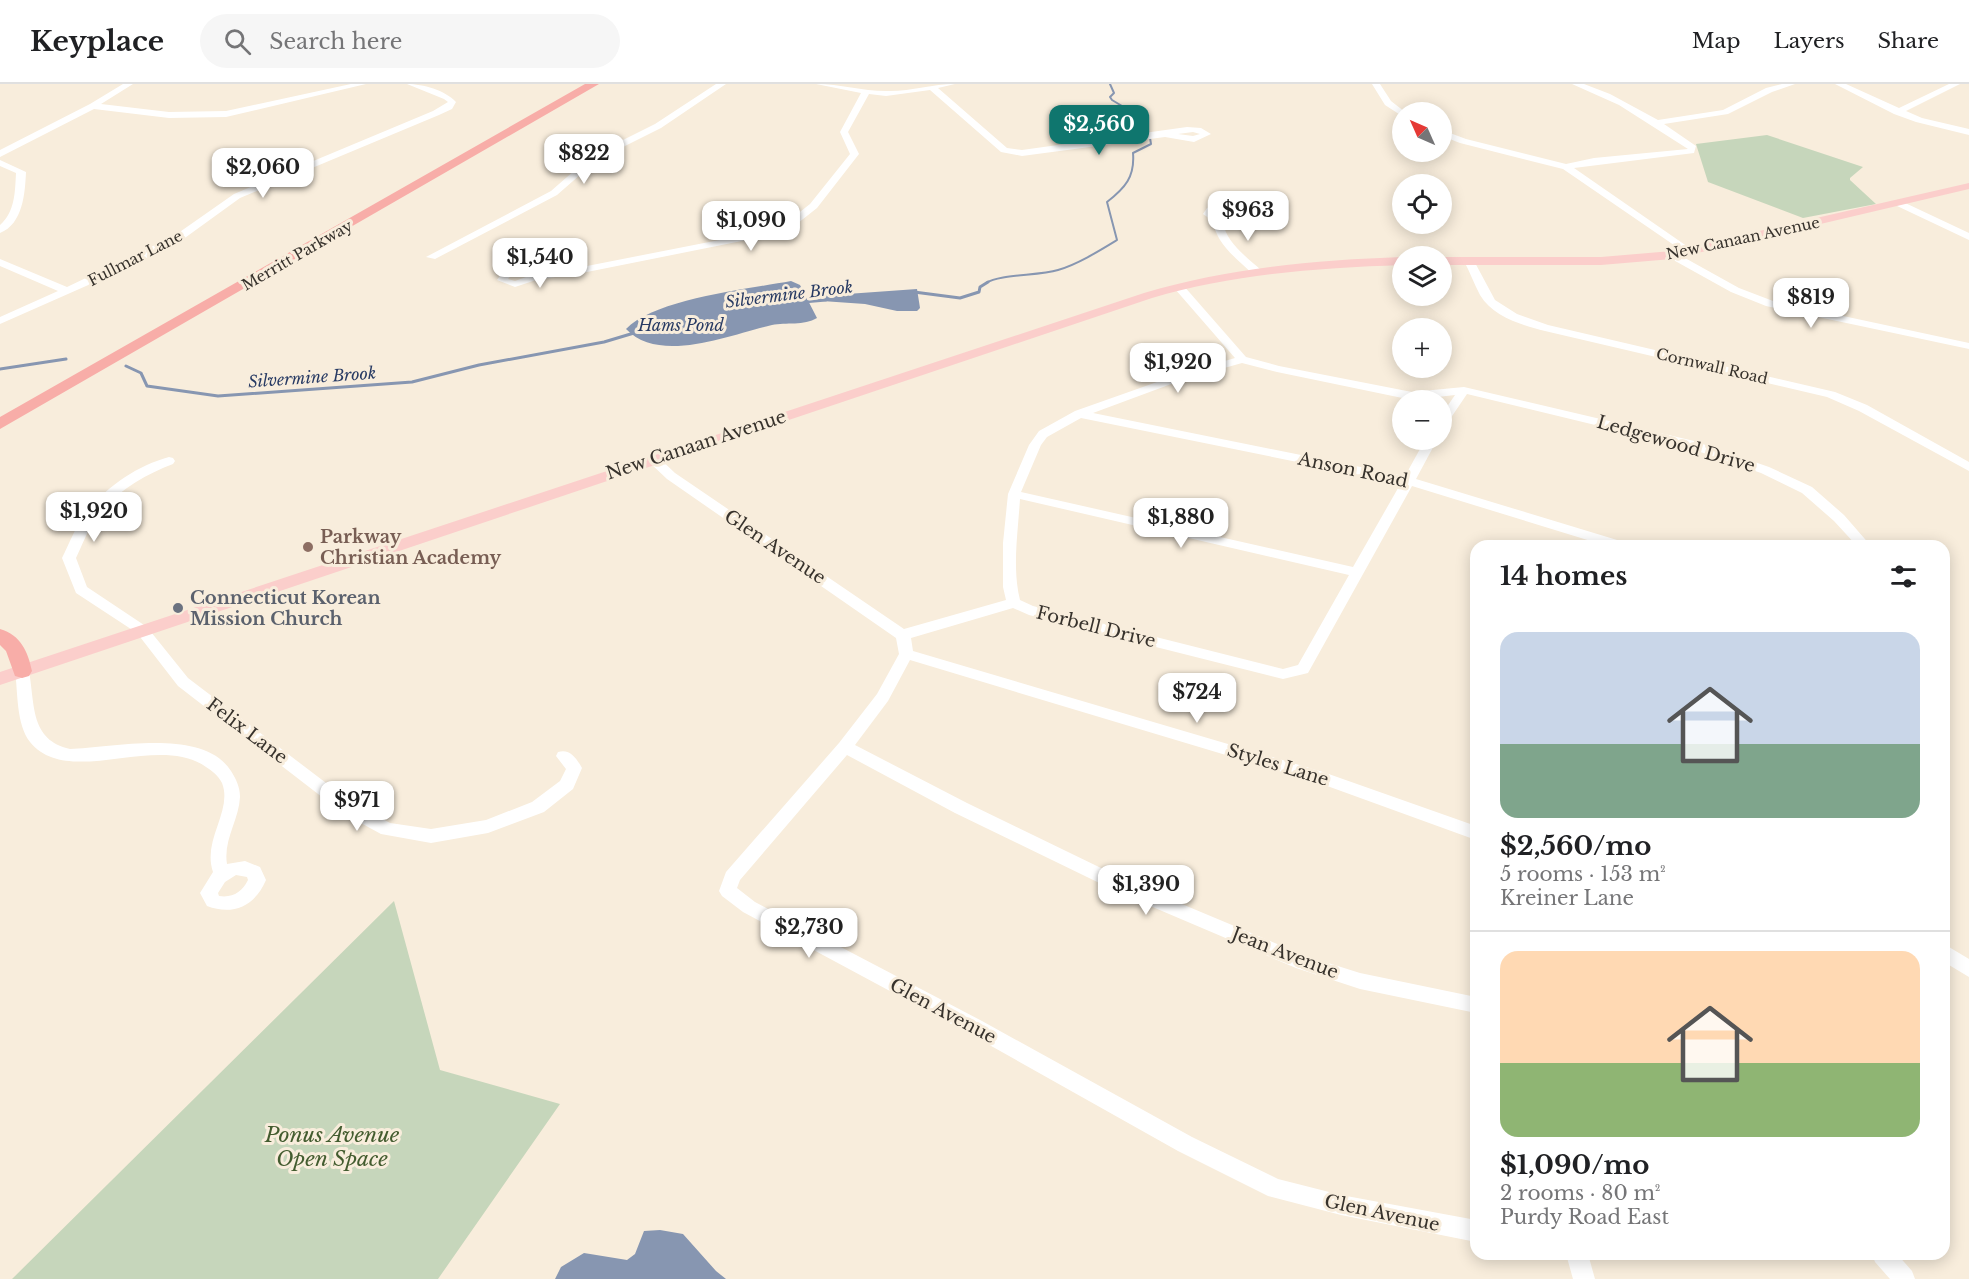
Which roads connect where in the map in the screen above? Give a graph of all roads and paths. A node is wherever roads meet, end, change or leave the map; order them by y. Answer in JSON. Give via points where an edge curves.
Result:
{"nodes":[{"id":1,"x":129,"y":84,"type":"edge"},
{"id":2,"x":362,"y":84,"type":"edge"},
{"id":3,"x":411,"y":84,"type":"edge"},
{"id":4,"x":577,"y":84,"type":"edge"},
{"id":5,"x":593,"y":84,"type":"edge"},
{"id":6,"x":722,"y":84,"type":"edge"},
{"id":7,"x":820,"y":84,"type":"edge"},
{"id":8,"x":951,"y":84,"type":"edge"},
{"id":9,"x":1376,"y":84,"type":"edge"},
{"id":10,"x":1576,"y":84,"type":"edge"},
{"id":11,"x":1791,"y":84,"type":"edge"},
{"id":12,"x":1839,"y":84,"type":"edge"},
{"id":13,"x":1956,"y":84,"type":"edge"},
{"id":14,"x":933,"y":88,"type":"junction"},
{"id":15,"x":866,"y":92,"type":"junction"},
{"id":16,"x":93,"y":106,"type":"junction"},
{"id":17,"x":1392,"y":106,"type":"edge"},
{"id":18,"x":1897,"y":112,"type":"junction"},
{"id":19,"x":1656,"y":123,"type":"junction"},
{"id":20,"x":1969,"y":132,"type":"edge"},
{"id":21,"x":1166,"y":134,"type":"dead end"},
{"id":22,"x":1452,"y":137,"type":"edge"},
{"id":23,"x":0,"y":154,"type":"edge"},
{"id":24,"x":0,"y":163,"type":"edge"},
{"id":25,"x":1566,"y":167,"type":"junction"},
{"id":26,"x":1969,"y":186,"type":"edge"},
{"id":27,"x":1898,"y":203,"type":"junction"},
{"id":28,"x":1218,"y":219,"type":"dead end"},
{"id":29,"x":0,"y":230,"type":"edge"},
{"id":30,"x":1969,"y":237,"type":"edge"},
{"id":31,"x":1687,"y":251,"type":"junction"},
{"id":32,"x":1672,"y":255,"type":"junction"},
{"id":33,"x":431,"y":257,"type":"dead end"},
{"id":34,"x":1452,"y":261,"type":"edge"},
{"id":35,"x":1469,"y":261,"type":"junction"},
{"id":36,"x":0,"y":262,"type":"edge"},
{"id":37,"x":1392,"y":262,"type":"edge"},
{"id":38,"x":1258,"y":273,"type":"junction"},
{"id":39,"x":532,"y":277,"type":"dead end"},
{"id":40,"x":1179,"y":287,"type":"junction"},
{"id":41,"x":67,"y":291,"type":"junction"},
{"id":42,"x":0,"y":321,"type":"edge"},
{"id":43,"x":1969,"y":346,"type":"edge"},
{"id":44,"x":1242,"y":359,"type":"junction"},
{"id":45,"x":1464,"y":390,"type":"junction"},
{"id":46,"x":1452,"y":391,"type":"edge"},
{"id":47,"x":1392,"y":392,"type":"edge"},
{"id":48,"x":1452,"y":401,"type":"edge"},
{"id":49,"x":0,"y":409,"type":"edge"},
{"id":50,"x":1078,"y":414,"type":"junction"},
{"id":51,"x":0,"y":424,"type":"edge"},
{"id":52,"x":1425,"y":450,"type":"edge"},
{"id":53,"x":653,"y":459,"type":"junction"},
{"id":54,"x":169,"y":461,"type":"dead end"},
{"id":55,"x":1969,"y":467,"type":"edge"},
{"id":56,"x":1406,"y":480,"type":"junction"},
{"id":57,"x":1014,"y":495,"type":"junction"},
{"id":58,"x":1602,"y":540,"type":"edge"},
{"id":59,"x":1859,"y":540,"type":"edge"},
{"id":60,"x":1355,"y":572,"type":"junction"},
{"id":61,"x":1014,"y":603,"type":"junction"},
{"id":62,"x":142,"y":630,"type":"junction"},
{"id":63,"x":902,"y":635,"type":"junction"},
{"id":64,"x":0,"y":636,"type":"edge"},
{"id":65,"x":906,"y":654,"type":"junction"},
{"id":66,"x":22,"y":671,"type":"junction"},
{"id":67,"x":0,"y":679,"type":"edge"},
{"id":68,"x":845,"y":747,"type":"junction"},
{"id":69,"x":564,"y":756,"type":"dead end"},
{"id":70,"x":1470,"y":831,"type":"edge"},
{"id":71,"x":222,"y":874,"type":"dead end"},
{"id":72,"x":1950,"y":955,"type":"edge"},
{"id":73,"x":1969,"y":969,"type":"edge"},
{"id":74,"x":1470,"y":1004,"type":"edge"},
{"id":75,"x":1470,"y":1230,"type":"edge"},
{"id":76,"x":1579,"y":1260,"type":"edge"},
{"id":77,"x":1888,"y":1260,"type":"edge"},
{"id":78,"x":1584,"y":1279,"type":"edge"},
{"id":79,"x":1904,"y":1279,"type":"edge"}],
"edges":[{"from":1,"to":16,"type":"street"},
{"from":2,"to":16,"type":"street","via":[[217,114],[170,115]]},
{"from":3,"to":41,"type":"street","name":"Fullmar Lane","via":[[452,102],[436,113],[237,196],[178,238]]},
{"from":4,"to":49,"type":"highway","name":"Merritt Parkway"},
{"from":5,"to":51,"type":"highway","name":"Merritt Parkway"},
{"from":6,"to":33,"type":"street","via":[[658,126],[594,158],[554,193]]},
{"from":7,"to":15,"type":"street"},
{"from":8,"to":14,"type":"street"},
{"from":9,"to":17,"type":"street"},
{"from":10,"to":19,"type":"street","via":[[1600,92]]},
{"from":11,"to":19,"type":"street","via":[[1769,90],[1725,112]]},
{"from":12,"to":18,"type":"street"},
{"from":13,"to":18,"type":"street"},
{"from":14,"to":15,"type":"street","via":[[902,93]]},
{"from":14,"to":21,"type":"street","via":[[1009,152]]},
{"from":15,"to":39,"type":"street","via":[[844,132],[855,154],[811,211],[794,224],[771,234]]},
{"from":16,"to":23,"type":"street"},
{"from":18,"to":20,"type":"street"},
{"from":19,"to":25,"type":"street","via":[[1693,148]]},
{"from":22,"to":25,"type":"street"},
{"from":24,"to":29,"type":"street","via":[[21,172],[15,215]]},
{"from":25,"to":31,"type":"street"},
{"from":26,"to":27,"type":"main road","name":"New Canaan Avenue"},
{"from":27,"to":30,"type":"street"},
{"from":27,"to":31,"type":"main road","name":"New Canaan Avenue"},
{"from":28,"to":38,"type":"street","via":[[1223,237]]},
{"from":31,"to":32,"type":"main road","name":"New Canaan Avenue"},
{"from":32,"to":35,"type":"main road","name":"New Canaan Avenue","via":[[1600,261]]},
{"from":32,"to":43,"type":"street","via":[[1735,290],[1770,304]]},
{"from":34,"to":35,"type":"main road","name":"New Canaan Avenue"},
{"from":35,"to":55,"type":"street","name":"Cornwall Road","via":[[1486,296],[1512,317],[1831,394]]},
{"from":36,"to":41,"type":"street"},
{"from":37,"to":38,"type":"main road","name":"New Canaan Avenue"},
{"from":38,"to":40,"type":"main road","name":"New Canaan Avenue"},
{"from":40,"to":44,"type":"street"},
{"from":40,"to":53,"type":"main road","name":"New Canaan Avenue"},
{"from":41,"to":42,"type":"street","name":"Fullmar Lane"},
{"from":44,"to":47,"type":"street"},
{"from":44,"to":50,"type":"street","name":"Forbell Drive"},
{"from":45,"to":46,"type":"street"},
{"from":45,"to":48,"type":"street"},
{"from":45,"to":59,"type":"street","name":"Ledgewood Drive","via":[[1690,444],[1765,470],[1807,490]]},
{"from":50,"to":56,"type":"street","name":"Anson Road"},
{"from":50,"to":57,"type":"street","name":"Forbell Drive","via":[[1043,434]]},
{"from":52,"to":56,"type":"street","name":"Forbell Drive"},
{"from":53,"to":62,"type":"main road","name":"New Canaan Avenue"},
{"from":53,"to":63,"type":"street","name":"Glen Avenue","via":[[671,476]]},
{"from":54,"to":62,"type":"street","via":[[140,472],[109,497],[89,518],[69,558],[81,590]]},
{"from":56,"to":58,"type":"street","name":"Anson Road"},
{"from":56,"to":60,"type":"street","name":"Forbell Drive"},
{"from":57,"to":60,"type":"street"},
{"from":57,"to":61,"type":"street","name":"Forbell Drive","via":[[1010,587]]},
{"from":60,"to":61,"type":"street","name":"Forbell Drive","via":[[1303,669],[1283,674]]},
{"from":61,"to":63,"type":"street"},
{"from":62,"to":66,"type":"main road","name":"New Canaan Avenue"},
{"from":62,"to":69,"type":"street","name":"Felix Lane","via":[[183,682],[336,798],[387,829],[430,836],[488,826],[538,807],[567,785],[574,768]]},
{"from":63,"to":65,"type":"street"},
{"from":64,"to":66,"type":"highway","via":[[16,649]]},
{"from":65,"to":68,"type":"street","name":"Glen Avenue","via":[[883,697]]},
{"from":65,"to":70,"type":"street","name":"Styles Lane","via":[[1323,778]]},
{"from":66,"to":67,"type":"main road","name":"New Canaan Avenue"},
{"from":66,"to":71,"type":"street","via":[[36,738],[47,748],[94,755],[177,749],[202,756],[222,770],[232,792],[230,814],[217,852],[216,864]]},
{"from":68,"to":74,"type":"street","name":"Jean Avenue","via":[[1128,889],[1302,962],[1360,981]]},
{"from":68,"to":75,"type":"street","name":"Glen Avenue","via":[[732,877],[728,891],[749,907],[1275,1189]]},
{"from":72,"to":73,"type":"street"},
{"from":76,"to":78,"type":"street"},
{"from":77,"to":79,"type":"street"}]}
